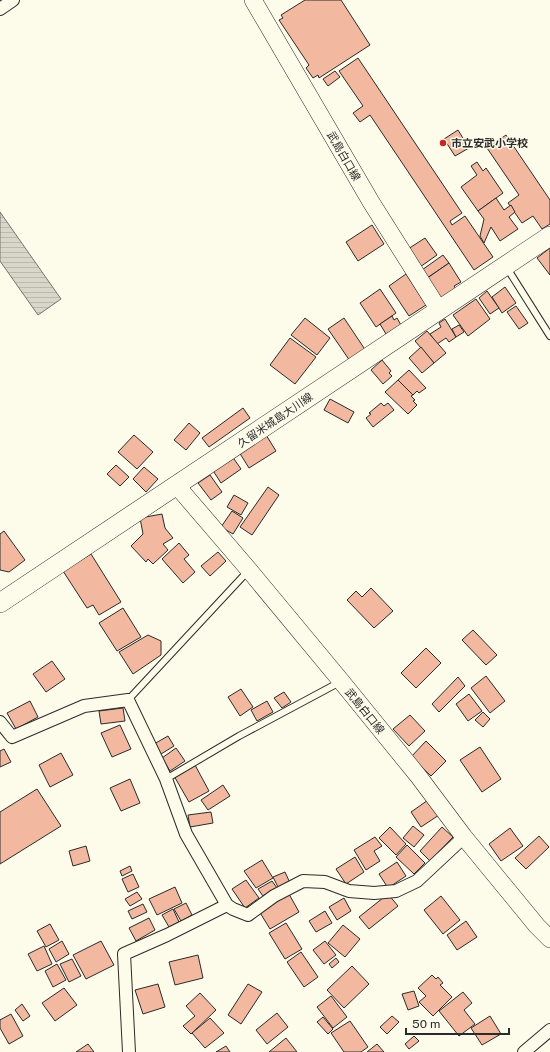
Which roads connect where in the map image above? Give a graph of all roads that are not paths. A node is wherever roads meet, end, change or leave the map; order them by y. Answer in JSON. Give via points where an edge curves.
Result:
{"nodes":[{"id":1,"x":13,"y":0,"type":"edge"},
{"id":2,"x":253,"y":0,"type":"edge"},
{"id":3,"x":0,"y":9,"type":"edge"},
{"id":4,"x":550,"y":236,"type":"edge"},
{"id":5,"x":506,"y":266,"type":"junction"},
{"id":6,"x":439,"y":310,"type":"junction"},
{"id":7,"x":550,"y":336,"type":"edge"},
{"id":8,"x":176,"y":486,"type":"junction"},
{"id":9,"x":249,"y":570,"type":"junction"},
{"id":10,"x":0,"y":603,"type":"edge"},
{"id":11,"x":341,"y":681,"type":"junction"},
{"id":12,"x":128,"y":700,"type":"junction"},
{"id":13,"x":0,"y":722,"type":"edge"},
{"id":14,"x":166,"y":779,"type":"junction"},
{"id":15,"x":464,"y":837,"type":"junction"},
{"id":16,"x":227,"y":905,"type":"junction"},
{"id":17,"x":550,"y":939,"type":"edge"},
{"id":18,"x":550,"y":1030,"type":"edge"},
{"id":19,"x":129,"y":1052,"type":"edge"},
{"id":20,"x":524,"y":1052,"type":"edge"}],
"edges":[{"from":1,"to":3,"type":"street"},
{"from":2,"to":6,"type":"main road","name":"武島白口線","via":[[371,202]]},
{"from":4,"to":5,"type":"main road","name":"久留米城島大川線"},
{"from":5,"to":6,"type":"main road","name":"久留米城島大川線"},
{"from":5,"to":7,"type":"lane"},
{"from":6,"to":8,"type":"main road","name":"久留米城島大川線"},
{"from":8,"to":9,"type":"main road","name":"武島白口線"},
{"from":8,"to":10,"type":"main road","name":"久留米城島大川線"},
{"from":9,"to":11,"type":"main road","name":"武島白口線"},
{"from":9,"to":12,"type":"lane"},
{"from":11,"to":14,"type":"lane"},
{"from":11,"to":15,"type":"main road","name":"武島白口線"},
{"from":12,"to":13,"type":"street","via":[[84,706],[12,737]]},
{"from":12,"to":14,"type":"street"},
{"from":14,"to":16,"type":"street","via":[[186,834]]},
{"from":15,"to":16,"type":"street","via":[[417,881],[396,891],[349,891],[325,882],[303,881],[274,896],[248,915]]},
{"from":15,"to":17,"type":"main road","name":"武島白口線"},
{"from":16,"to":19,"type":"street","via":[[124,954]]},
{"from":18,"to":20,"type":"street"}]}
